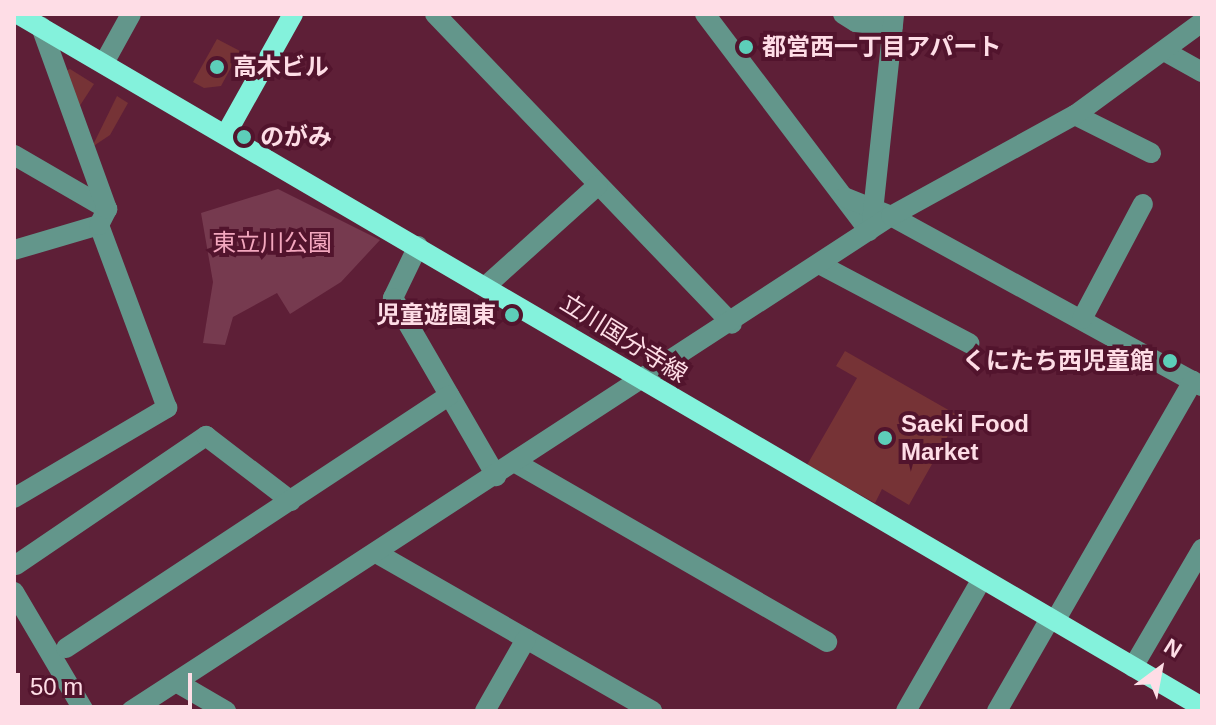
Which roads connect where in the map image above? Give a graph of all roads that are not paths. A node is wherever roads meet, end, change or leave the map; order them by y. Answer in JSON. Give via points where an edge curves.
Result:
{"nodes":[{"id":1,"x":18,"y":14,"type":"edge"},
{"id":2,"x":131,"y":14,"type":"edge"},
{"id":3,"x":293,"y":14,"type":"edge"},
{"id":4,"x":435,"y":14,"type":"edge"},
{"id":5,"x":705,"y":14,"type":"edge"},
{"id":6,"x":843,"y":14,"type":"edge"},
{"id":7,"x":894,"y":20,"type":"edge"},
{"id":8,"x":1202,"y":22,"type":"edge"},
{"id":9,"x":41,"y":27,"type":"junction"},
{"id":10,"x":1166,"y":52,"type":"junction"},
{"id":11,"x":104,"y":63,"type":"junction"},
{"id":12,"x":1202,"y":72,"type":"edge"},
{"id":13,"x":1075,"y":115,"type":"junction"},
{"id":14,"x":226,"y":134,"type":"junction"},
{"id":15,"x":1151,"y":153,"type":"dead end"},
{"id":16,"x":14,"y":155,"type":"edge"},
{"id":17,"x":598,"y":185,"type":"junction"},
{"id":18,"x":844,"y":197,"type":"junction"},
{"id":19,"x":1143,"y":204,"type":"dead end"},
{"id":20,"x":883,"y":212,"type":"junction"},
{"id":21,"x":103,"y":217,"type":"junction"},
{"id":22,"x":869,"y":231,"type":"junction"},
{"id":23,"x":418,"y":246,"type":"junction"},
{"id":24,"x":14,"y":250,"type":"edge"},
{"id":25,"x":819,"y":264,"type":"junction"},
{"id":26,"x":487,"y":285,"type":"junction"},
{"id":27,"x":1082,"y":319,"type":"junction"},
{"id":28,"x":732,"y":324,"type":"junction"},
{"id":29,"x":969,"y":343,"type":"dead end"},
{"id":30,"x":642,"y":382,"type":"junction"},
{"id":31,"x":1198,"y":383,"type":"edge"},
{"id":32,"x":449,"y":395,"type":"junction"},
{"id":33,"x":516,"y":463,"type":"junction"},
{"id":34,"x":496,"y":476,"type":"junction"},
{"id":35,"x":14,"y":498,"type":"edge"},
{"id":36,"x":291,"y":501,"type":"junction"},
{"id":37,"x":1202,"y":549,"type":"edge"},
{"id":38,"x":378,"y":554,"type":"junction"},
{"id":39,"x":16,"y":565,"type":"dead end"},
{"id":40,"x":982,"y":579,"type":"junction"},
{"id":41,"x":14,"y":592,"type":"edge"},
{"id":42,"x":1053,"y":620,"type":"junction"},
{"id":43,"x":526,"y":639,"type":"junction"},
{"id":44,"x":827,"y":642,"type":"dead end"},
{"id":45,"x":66,"y":648,"type":"dead end"},
{"id":46,"x":1133,"y":667,"type":"junction"},
{"id":47,"x":176,"y":682,"type":"junction"},
{"id":48,"x":1202,"y":707,"type":"edge"},
{"id":49,"x":140,"y":709,"type":"edge"},
{"id":50,"x":84,"y":711,"type":"edge"},
{"id":51,"x":226,"y":711,"type":"edge"},
{"id":52,"x":485,"y":711,"type":"edge"},
{"id":53,"x":652,"y":711,"type":"edge"},
{"id":54,"x":906,"y":711,"type":"edge"},
{"id":55,"x":997,"y":711,"type":"edge"}],
"edges":[{"from":1,"to":9,"type":"main road","name":"立川国分寺線"},
{"from":2,"to":11,"type":"street"},
{"from":3,"to":14,"type":"main road"},
{"from":4,"to":17,"type":"street"},
{"from":5,"to":18,"type":"street"},
{"from":6,"to":7,"type":"street","via":[[856,22]]},
{"from":7,"to":20,"type":"street"},
{"from":8,"to":10,"type":"street"},
{"from":9,"to":11,"type":"main road","name":"立川国分寺線"},
{"from":9,"to":21,"type":"street"},
{"from":10,"to":12,"type":"street"},
{"from":10,"to":13,"type":"street"},
{"from":11,"to":14,"type":"main road","name":"立川国分寺線"},
{"from":13,"to":15,"type":"street"},
{"from":13,"to":20,"type":"street"},
{"from":14,"to":23,"type":"main road","name":"立川国分寺線"},
{"from":16,"to":21,"type":"street"},
{"from":17,"to":26,"type":"street"},
{"from":17,"to":28,"type":"street"},
{"from":18,"to":20,"type":"street"},
{"from":18,"to":22,"type":"street"},
{"from":19,"to":27,"type":"street"},
{"from":20,"to":22,"type":"street"},
{"from":20,"to":27,"type":"street"},
{"from":21,"to":24,"type":"street"},
{"from":21,"to":35,"type":"street","via":[[167,408]]},
{"from":22,"to":25,"type":"street"},
{"from":23,"to":26,"type":"main road","name":"立川国分寺線"},
{"from":23,"to":32,"type":"street","via":[[393,298]]},
{"from":25,"to":28,"type":"street"},
{"from":25,"to":29,"type":"street"},
{"from":26,"to":30,"type":"main road","name":"立川国分寺線"},
{"from":27,"to":31,"type":"street"},
{"from":28,"to":30,"type":"street"},
{"from":30,"to":33,"type":"street"},
{"from":30,"to":40,"type":"main road","name":"立川国分寺線"},
{"from":31,"to":42,"type":"street"},
{"from":32,"to":34,"type":"street"},
{"from":32,"to":36,"type":"street"},
{"from":33,"to":34,"type":"street"},
{"from":33,"to":44,"type":"street"},
{"from":34,"to":38,"type":"street"},
{"from":36,"to":39,"type":"street","via":[[206,436]]},
{"from":36,"to":45,"type":"street"},
{"from":37,"to":46,"type":"street"},
{"from":38,"to":43,"type":"street"},
{"from":38,"to":47,"type":"street"},
{"from":40,"to":42,"type":"main road","name":"立川国分寺線"},
{"from":40,"to":54,"type":"street"},
{"from":41,"to":50,"type":"street"},
{"from":42,"to":46,"type":"main road","name":"立川国分寺線"},
{"from":42,"to":55,"type":"street"},
{"from":43,"to":52,"type":"street"},
{"from":43,"to":53,"type":"street"},
{"from":46,"to":48,"type":"main road","name":"立川国分寺線"},
{"from":47,"to":49,"type":"street"},
{"from":47,"to":51,"type":"street"}]}
